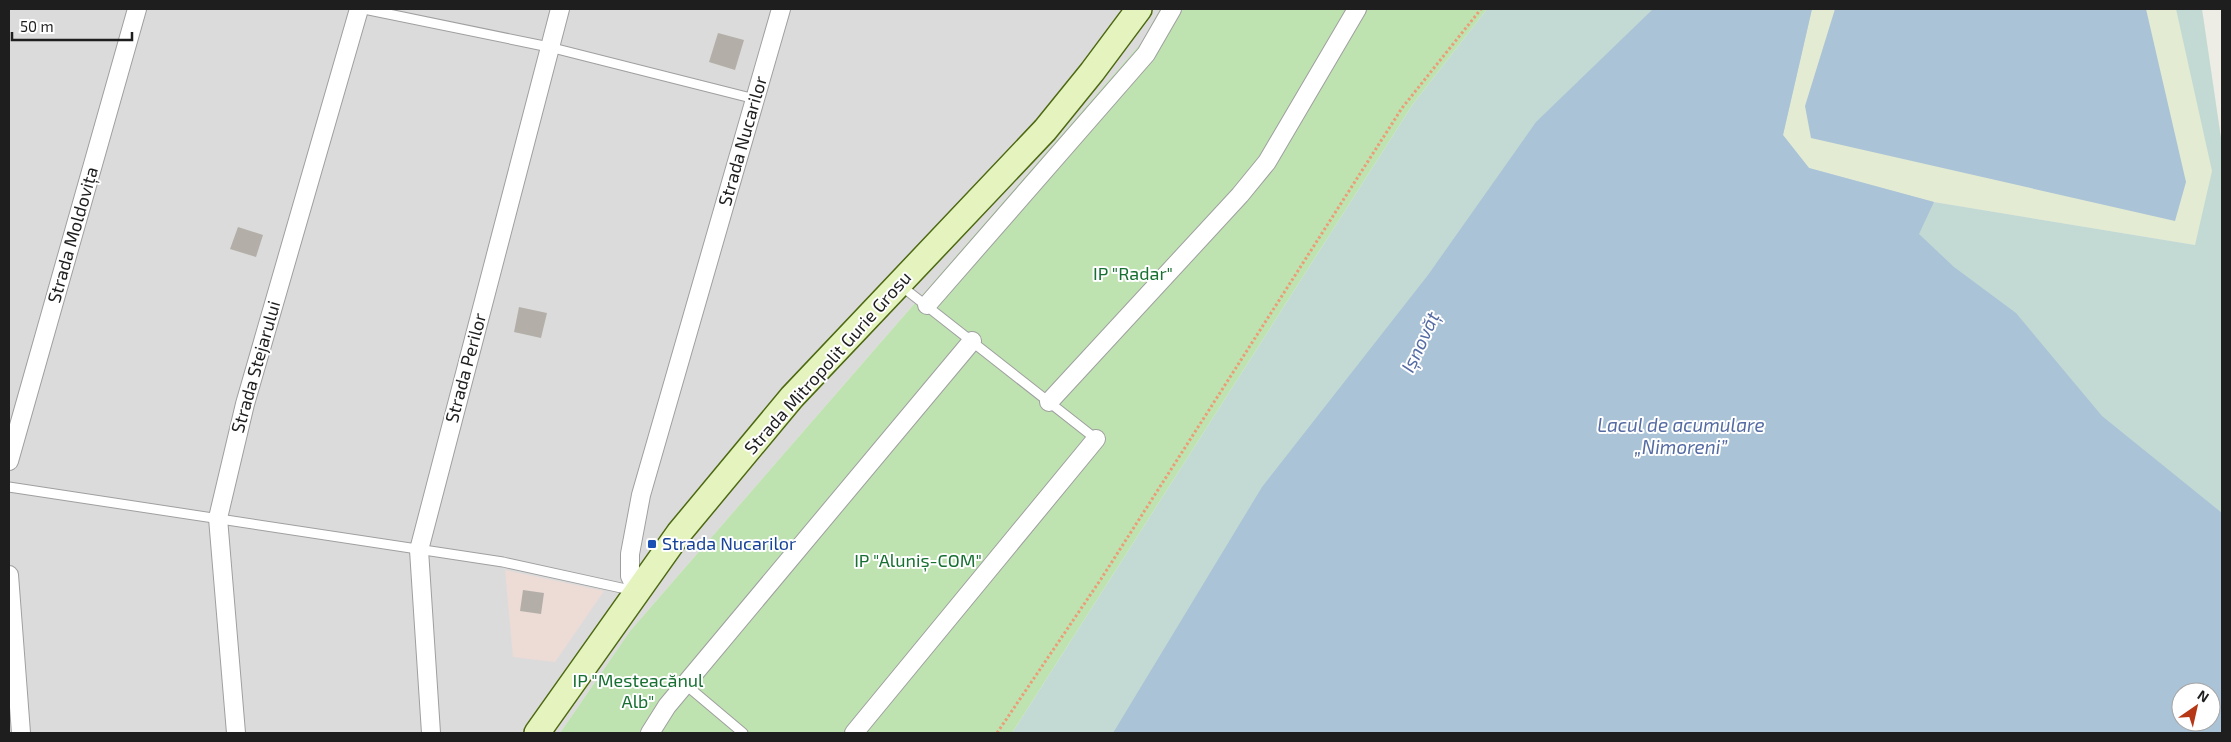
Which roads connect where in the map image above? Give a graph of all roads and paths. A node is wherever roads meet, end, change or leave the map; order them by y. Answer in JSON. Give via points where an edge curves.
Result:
{"nodes":[{"id":1,"x":138,"y":9,"type":"edge"},
{"id":2,"x":360,"y":9,"type":"edge"},
{"id":3,"x":364,"y":9,"type":"edge"},
{"id":4,"x":560,"y":9,"type":"edge"},
{"id":5,"x":781,"y":9,"type":"edge"},
{"id":6,"x":1139,"y":9,"type":"edge"},
{"id":7,"x":1172,"y":9,"type":"edge"},
{"id":8,"x":1357,"y":9,"type":"edge"},
{"id":9,"x":1481,"y":9,"type":"edge"},
{"id":10,"x":549,"y":47,"type":"junction"},
{"id":11,"x":755,"y":99,"type":"junction"},
{"id":12,"x":899,"y":284,"type":"junction"},
{"id":13,"x":927,"y":306,"type":"junction"},
{"id":14,"x":972,"y":341,"type":"junction"},
{"id":15,"x":1049,"y":402,"type":"junction"},
{"id":16,"x":1096,"y":439,"type":"joint"},
{"id":17,"x":9,"y":461,"type":"edge"},
{"id":18,"x":9,"y":487,"type":"edge"},
{"id":19,"x":218,"y":518,"type":"junction"},
{"id":20,"x":419,"y":550,"type":"junction"},
{"id":21,"x":9,"y":575,"type":"edge"},
{"id":22,"x":637,"y":591,"type":"junction"},
{"id":23,"x":686,"y":685,"type":"junction"},
{"id":24,"x":22,"y":733,"type":"edge"},
{"id":25,"x":236,"y":733,"type":"edge"},
{"id":26,"x":431,"y":733,"type":"edge"},
{"id":27,"x":537,"y":733,"type":"edge"},
{"id":28,"x":650,"y":733,"type":"edge"},
{"id":29,"x":743,"y":733,"type":"edge"},
{"id":30,"x":854,"y":733,"type":"edge"},
{"id":31,"x":997,"y":733,"type":"edge"}],
"edges":[{"from":1,"to":17,"type":"street","name":"Strada Moldovița"},
{"from":2,"to":19,"type":"street","name":"Strada Stejarului","via":[[245,404]]},
{"from":3,"to":10,"type":"lane"},
{"from":4,"to":10,"type":"street","name":"Strada Perilor"},
{"from":5,"to":11,"type":"street","name":"Strada Nucarilor"},
{"from":6,"to":12,"type":"main road","name":"Strada Mitropolit Gurie Grosu","via":[[1045,130]]},
{"from":7,"to":13,"type":"street","via":[[1146,54]]},
{"from":8,"to":15,"type":"street","via":[[1267,162]]},
{"from":9,"to":31,"type":"path","via":[[1402,108],[1102,579]]},
{"from":10,"to":11,"type":"lane"},
{"from":10,"to":20,"type":"street","name":"Strada Perilor"},
{"from":11,"to":22,"type":"street","name":"Strada Nucarilor","via":[[641,495],[630,554],[630,576]]},
{"from":12,"to":13,"type":"lane"},
{"from":12,"to":22,"type":"main road","name":"Strada Mitropolit Gurie Grosu","via":[[792,397],[680,533]]},
{"from":13,"to":14,"type":"lane"},
{"from":14,"to":15,"type":"lane"},
{"from":14,"to":23,"type":"street"},
{"from":15,"to":16,"type":"lane"},
{"from":16,"to":30,"type":"street"},
{"from":18,"to":19,"type":"lane"},
{"from":19,"to":20,"type":"lane"},
{"from":19,"to":25,"type":"street","name":"Strada Stejarului"},
{"from":20,"to":22,"type":"lane","via":[[503,562]]},
{"from":20,"to":26,"type":"street","name":"Strada Perilor"},
{"from":21,"to":24,"type":"street"},
{"from":22,"to":27,"type":"main road","name":"Strada Mitropolit Gurie Grosu"},
{"from":23,"to":28,"type":"street","via":[[667,706]]},
{"from":23,"to":29,"type":"lane"}]}
